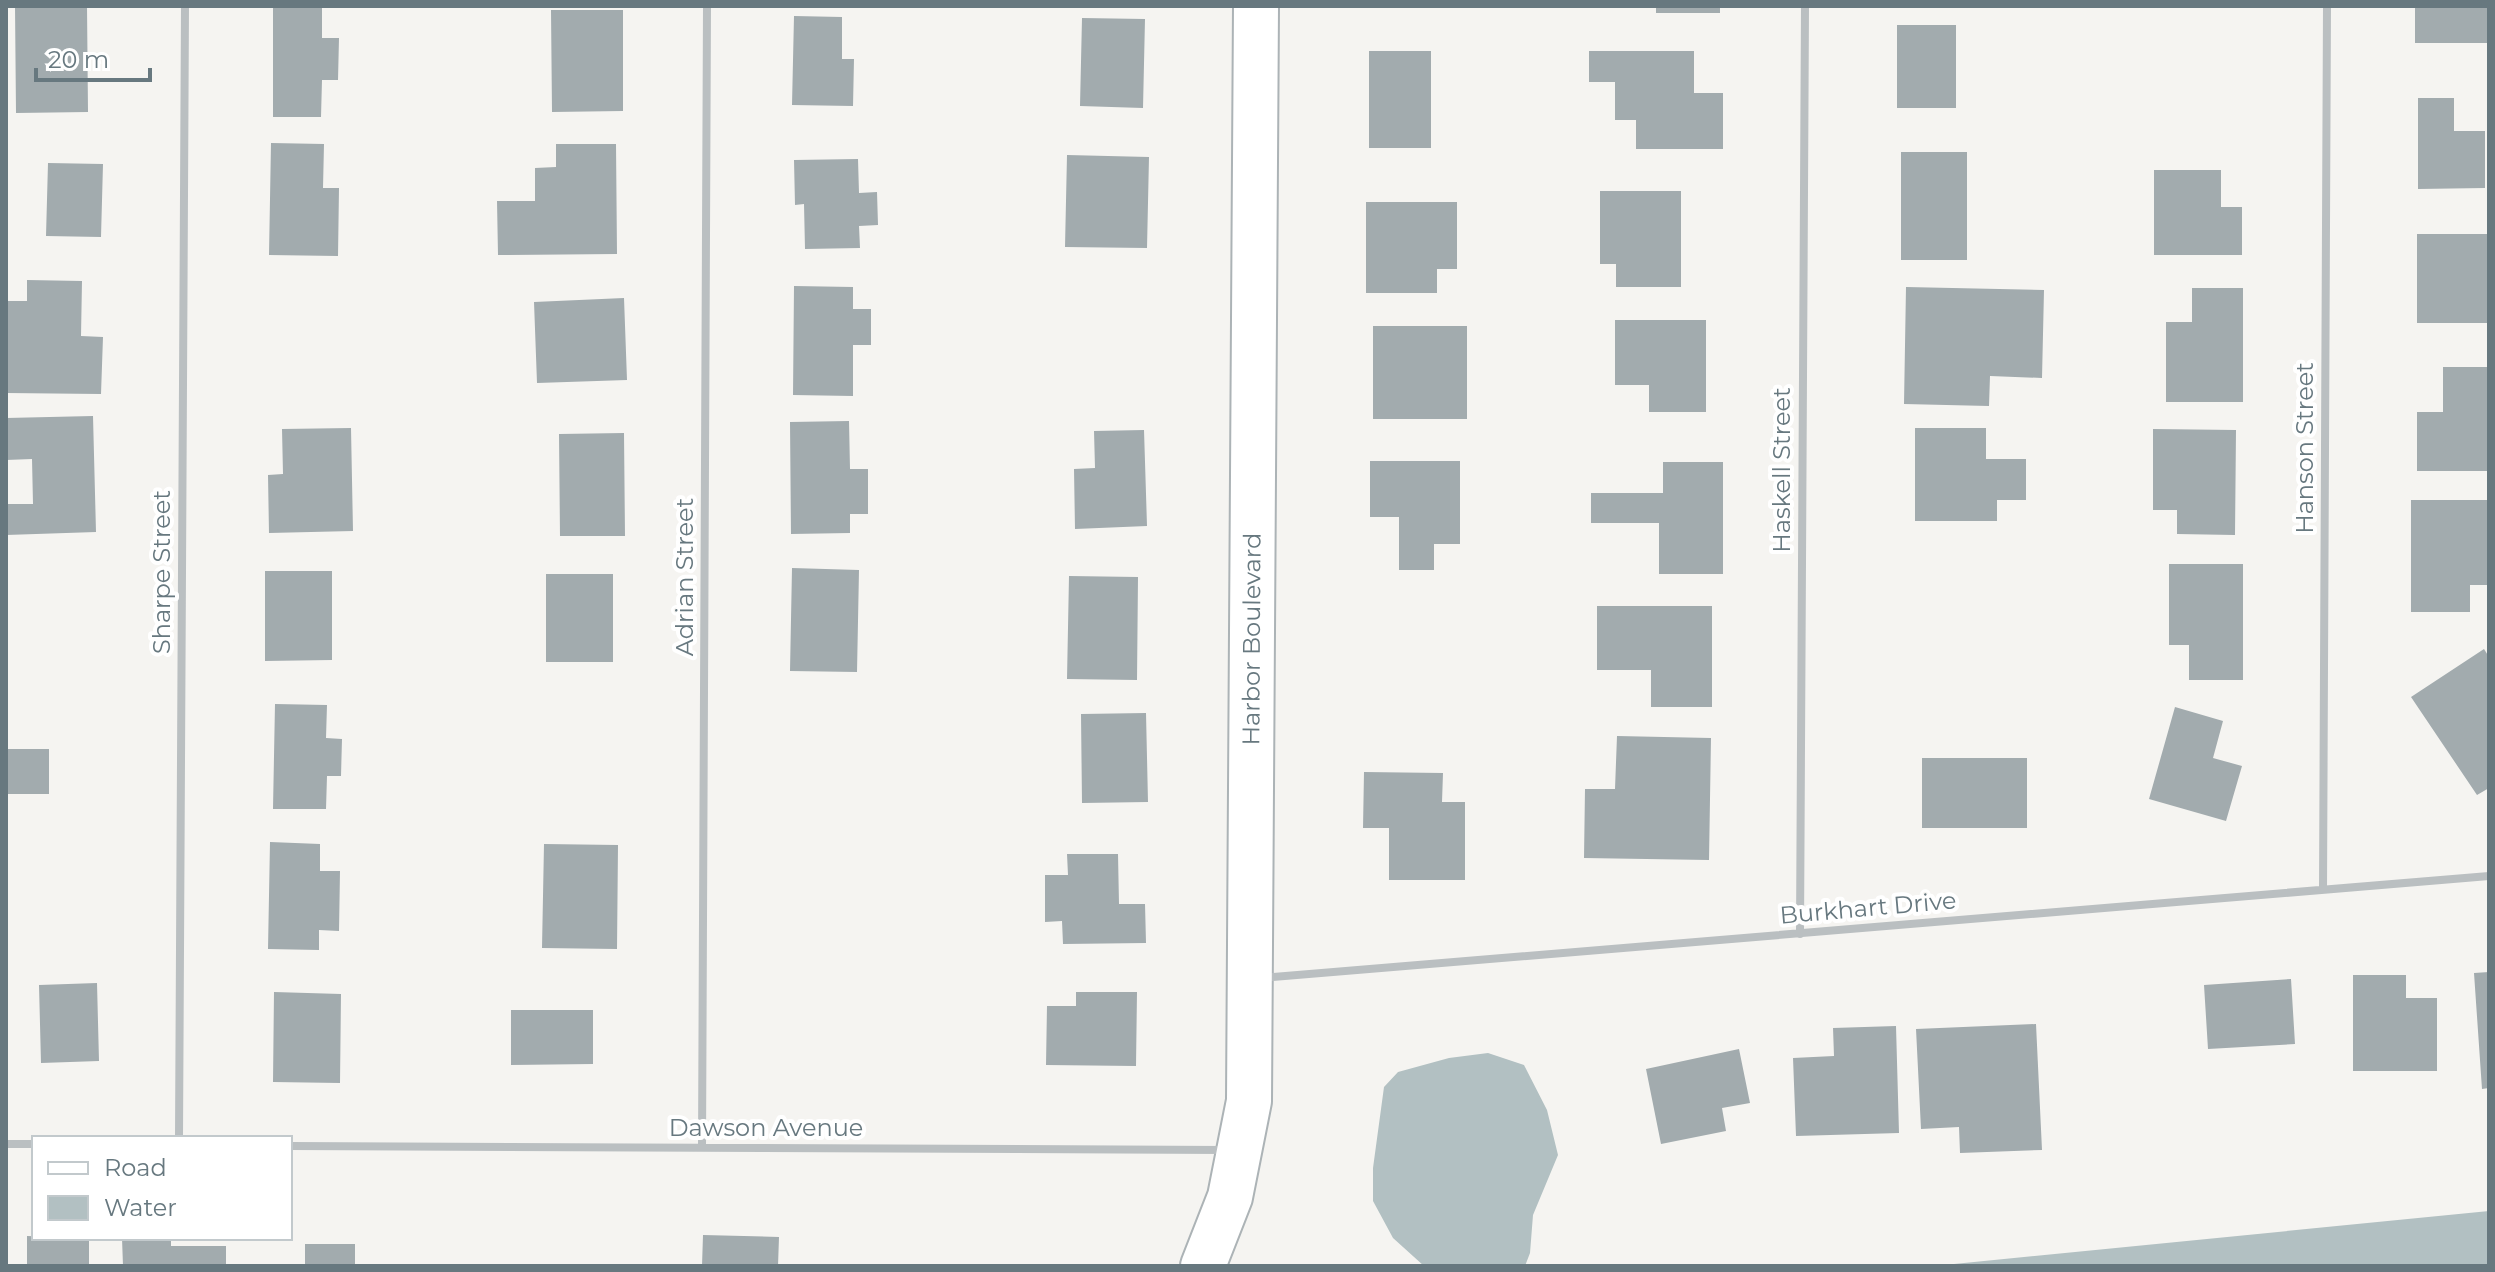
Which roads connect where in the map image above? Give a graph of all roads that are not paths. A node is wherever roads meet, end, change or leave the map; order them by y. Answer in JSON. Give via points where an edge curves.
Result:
{"nodes":[{"id":1,"x":185,"y":6,"type":"edge"},
{"id":2,"x":707,"y":6,"type":"edge"},
{"id":3,"x":1256,"y":6,"type":"edge"},
{"id":4,"x":1805,"y":6,"type":"edge"},
{"id":5,"x":2327,"y":6,"type":"edge"},
{"id":6,"x":2489,"y":876,"type":"edge"},
{"id":7,"x":2323,"y":890,"type":"junction"},
{"id":8,"x":1800,"y":934,"type":"junction"},
{"id":9,"x":1251,"y":979,"type":"junction"},
{"id":10,"x":179,"y":1136,"type":"edge"},
{"id":11,"x":6,"y":1144,"type":"edge"},
{"id":12,"x":32,"y":1144,"type":"edge"},
{"id":13,"x":292,"y":1146,"type":"edge"},
{"id":14,"x":702,"y":1148,"type":"junction"},
{"id":15,"x":1242,"y":1150,"type":"junction"},
{"id":16,"x":1203,"y":1266,"type":"edge"}],
"edges":[{"from":1,"to":10,"type":"street","name":"Sharpe Street"},
{"from":2,"to":14,"type":"street","name":"Adrian Street"},
{"from":3,"to":9,"type":"street","name":"Harbor Boulevard"},
{"from":4,"to":8,"type":"street","name":"Haskell Street"},
{"from":5,"to":7,"type":"street","name":"Hanson Street"},
{"from":6,"to":7,"type":"street","name":"Burkhart Drive"},
{"from":7,"to":8,"type":"street","name":"Burkhart Drive"},
{"from":8,"to":9,"type":"street","name":"Burkhart Drive"},
{"from":9,"to":15,"type":"street","name":"Harbor Boulevard","via":[[1249,1101]]},
{"from":11,"to":12,"type":"street"},
{"from":13,"to":14,"type":"street","name":"Dawson Avenue"},
{"from":14,"to":15,"type":"street","name":"Dawson Avenue"},
{"from":15,"to":16,"type":"street","name":"Harbor Boulevard"}]}
